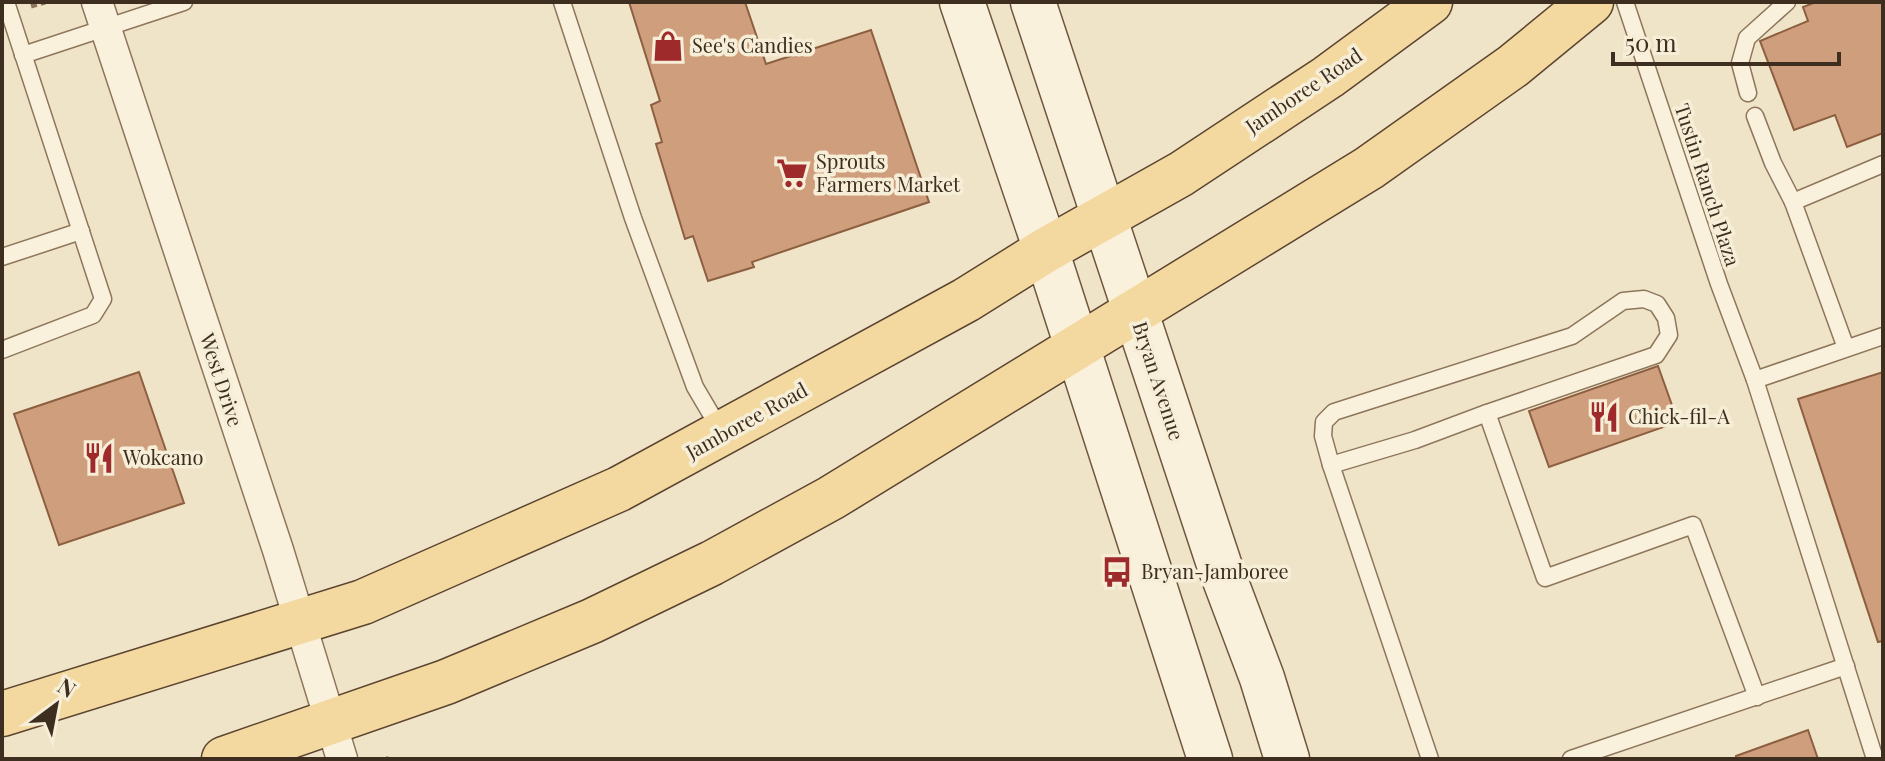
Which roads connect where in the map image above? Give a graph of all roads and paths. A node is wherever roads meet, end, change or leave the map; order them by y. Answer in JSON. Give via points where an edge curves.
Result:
{"nodes":[{"id":1,"x":6,"y":2,"type":"edge"},
{"id":2,"x":45,"y":2,"type":"edge"},
{"id":3,"x":184,"y":2,"type":"edge"},
{"id":4,"x":562,"y":2,"type":"edge"},
{"id":5,"x":962,"y":2,"type":"edge"},
{"id":6,"x":1033,"y":2,"type":"edge"},
{"id":7,"x":1430,"y":2,"type":"edge"},
{"id":8,"x":1591,"y":2,"type":"edge"},
{"id":9,"x":1625,"y":2,"type":"edge"},
{"id":10,"x":1787,"y":2,"type":"edge"},
{"id":11,"x":27,"y":7,"type":"dead end"},
{"id":12,"x":101,"y":15,"type":"edge"},
{"id":13,"x":23,"y":55,"type":"junction"},
{"id":14,"x":1748,"y":93,"type":"dead end"},
{"id":15,"x":1755,"y":116,"type":"dead end"},
{"id":16,"x":1883,"y":164,"type":"edge"},
{"id":17,"x":1793,"y":202,"type":"junction"},
{"id":18,"x":1104,"y":217,"type":"junction"},
{"id":19,"x":81,"y":231,"type":"junction"},
{"id":20,"x":1046,"y":250,"type":"junction"},
{"id":21,"x":2,"y":257,"type":"edge"},
{"id":22,"x":1135,"y":312,"type":"junction"},
{"id":23,"x":1883,"y":336,"type":"edge"},
{"id":24,"x":1077,"y":348,"type":"junction"},
{"id":25,"x":1846,"y":348,"type":"junction"},
{"id":26,"x":2,"y":350,"type":"edge"},
{"id":27,"x":1755,"y":380,"type":"junction"},
{"id":28,"x":1487,"y":413,"type":"junction"},
{"id":29,"x":723,"y":434,"type":"junction"},
{"id":30,"x":1331,"y":465,"type":"junction"},
{"id":31,"x":299,"y":621,"type":"junction"},
{"id":32,"x":1846,"y":666,"type":"junction"},
{"id":33,"x":1757,"y":697,"type":"junction"},
{"id":34,"x":2,"y":714,"type":"edge"},
{"id":35,"x":1883,"y":724,"type":"edge"},
{"id":36,"x":1866,"y":730,"type":"junction"},
{"id":37,"x":336,"y":741,"type":"edge"},
{"id":38,"x":224,"y":759,"type":"edge"},
{"id":39,"x":1210,"y":759,"type":"edge"},
{"id":40,"x":1287,"y":759,"type":"edge"},
{"id":41,"x":1430,"y":759,"type":"edge"},
{"id":42,"x":1571,"y":759,"type":"edge"},
{"id":43,"x":1875,"y":759,"type":"edge"}],
"edges":[{"from":1,"to":13,"type":"lane"},
{"from":2,"to":11,"type":"path"},
{"from":3,"to":12,"type":"lane"},
{"from":4,"to":29,"type":"lane","via":[[695,387]]},
{"from":5,"to":20,"type":"main road"},
{"from":6,"to":18,"type":"main road","name":"Bryan Avenue"},
{"from":7,"to":18,"type":"main road","name":"Jamboree Road","via":[[1181,174]]},
{"from":8,"to":22,"type":"main road","via":[[1513,66],[1369,168]]},
{"from":9,"to":27,"type":"lane","name":"Tustin Ranch Plaza"},
{"from":10,"to":14,"type":"lane","via":[[1747,38],[1740,63]]},
{"from":12,"to":13,"type":"lane"},
{"from":12,"to":31,"type":"street","name":"West Drive"},
{"from":13,"to":19,"type":"lane"},
{"from":15,"to":17,"type":"lane"},
{"from":16,"to":17,"type":"lane"},
{"from":17,"to":25,"type":"lane"},
{"from":18,"to":20,"type":"main road","name":"Jamboree Road"},
{"from":18,"to":22,"type":"main road","name":"Bryan Avenue"},
{"from":19,"to":21,"type":"lane"},
{"from":19,"to":26,"type":"lane","via":[[103,299],[93,315]]},
{"from":20,"to":24,"type":"main road"},
{"from":20,"to":29,"type":"main road","name":"Jamboree Road"},
{"from":22,"to":24,"type":"main road"},
{"from":22,"to":40,"type":"main road","name":"Bryan Avenue"},
{"from":23,"to":25,"type":"lane"},
{"from":24,"to":37,"type":"main road","via":[[831,498],[712,563],[446,682]]},
{"from":24,"to":39,"type":"main road"},
{"from":25,"to":27,"type":"lane"},
{"from":27,"to":32,"type":"lane","name":"Tustin Ranch Plaza"},
{"from":28,"to":30,"type":"lane"},
{"from":28,"to":30,"type":"lane","via":[[1656,355],[1669,335],[1666,318],[1657,304],[1623,301],[1572,336],[1334,412],[1324,422],[1323,436]]},
{"from":28,"to":33,"type":"lane","via":[[1545,578],[1693,525]]},
{"from":29,"to":31,"type":"main road","name":"Jamboree Road","via":[[555,519],[363,602]]},
{"from":30,"to":41,"type":"lane"},
{"from":31,"to":34,"type":"main road","name":"Jamboree Road"},
{"from":31,"to":37,"type":"street","name":"West Drive"},
{"from":32,"to":33,"type":"lane"},
{"from":32,"to":36,"type":"lane","name":"Tustin Ranch Plaza"},
{"from":33,"to":42,"type":"lane"},
{"from":35,"to":36,"type":"lane"},
{"from":36,"to":43,"type":"lane","name":"Tustin Ranch Plaza"},
{"from":37,"to":38,"type":"main road"}]}
